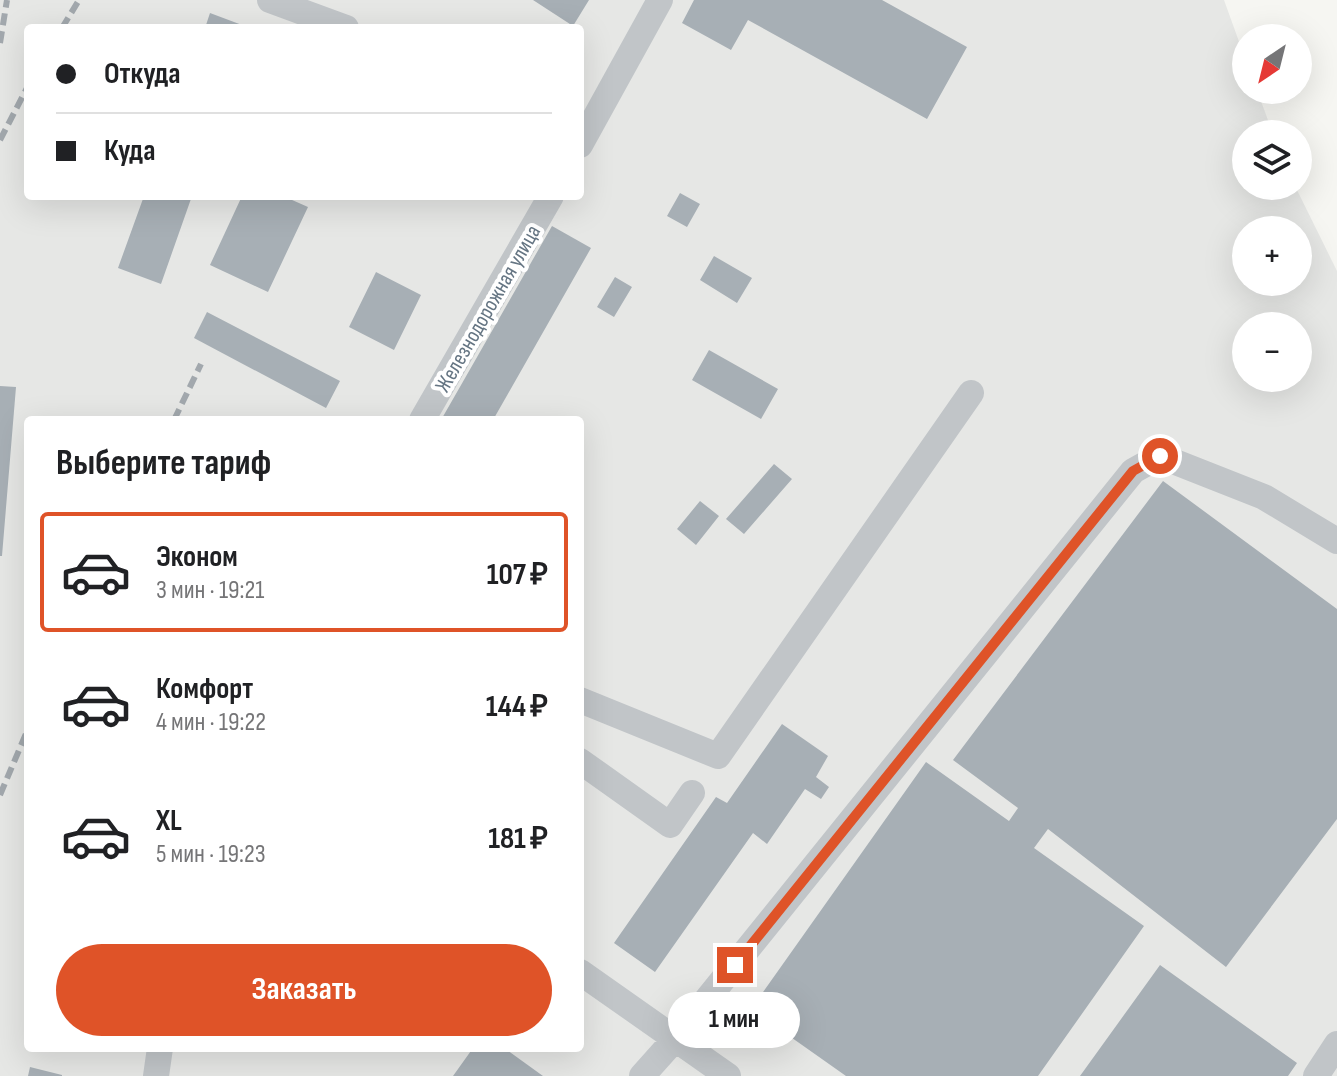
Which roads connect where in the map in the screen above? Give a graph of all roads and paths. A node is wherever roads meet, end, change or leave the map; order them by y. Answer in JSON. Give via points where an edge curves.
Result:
{"nodes":[{"id":1,"x":270,"y":0,"type":"edge"},
{"id":2,"x":660,"y":0,"type":"edge"},
{"id":3,"x":335,"y":24,"type":"edge"},
{"id":4,"x":584,"y":138,"type":"edge"},
{"id":5,"x":540,"y":201,"type":"edge"},
{"id":6,"x":971,"y":393,"type":"dead end"},
{"id":7,"x":424,"y":416,"type":"edge"},
{"id":8,"x":1337,"y":541,"type":"edge"},
{"id":9,"x":584,"y":702,"type":"edge"},
{"id":10,"x":584,"y":764,"type":"edge"},
{"id":11,"x":692,"y":793,"type":"dead end"},
{"id":12,"x":584,"y":975,"type":"edge"},
{"id":13,"x":675,"y":1039,"type":"junction"},
{"id":14,"x":1337,"y":1044,"type":"edge"},
{"id":15,"x":159,"y":1052,"type":"edge"},
{"id":16,"x":156,"y":1076,"type":"edge"},
{"id":17,"x":642,"y":1076,"type":"edge"},
{"id":18,"x":728,"y":1076,"type":"edge"},
{"id":19,"x":1316,"y":1076,"type":"edge"}],
"edges":[{"from":1,"to":3,"type":"street"},
{"from":2,"to":4,"type":"street"},
{"from":5,"to":7,"type":"street","name":"Железнодорожная улица"},
{"from":6,"to":9,"type":"street","via":[[718,756]]},
{"from":8,"to":13,"type":"street","via":[[1264,497],[1160,456],[1133,471]]},
{"from":10,"to":11,"type":"street","via":[[670,825]]},
{"from":12,"to":13,"type":"street"},
{"from":13,"to":17,"type":"street"},
{"from":13,"to":18,"type":"street"},
{"from":14,"to":19,"type":"street"},
{"from":15,"to":16,"type":"street"}]}
